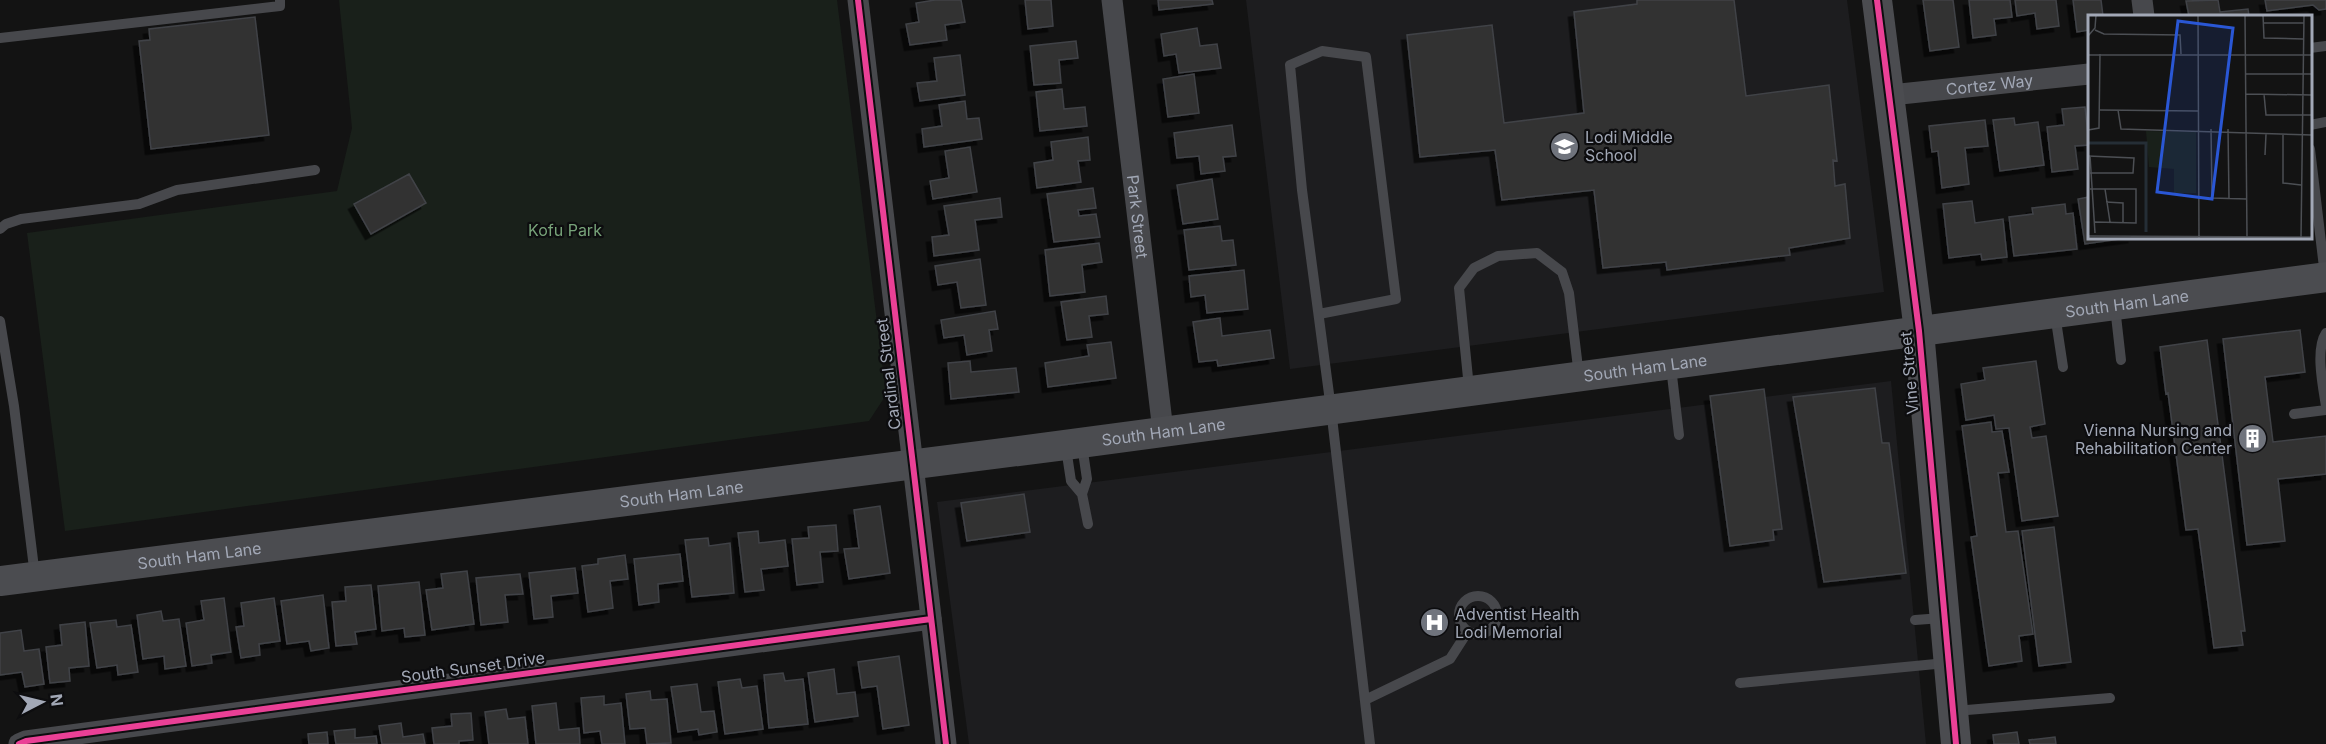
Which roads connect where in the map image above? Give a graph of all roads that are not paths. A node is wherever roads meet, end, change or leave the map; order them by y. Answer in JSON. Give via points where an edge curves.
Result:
{"nodes":[{"id":1,"x":280,"y":0,"type":"edge"},
{"id":2,"x":858,"y":0,"type":"edge"},
{"id":3,"x":1112,"y":0,"type":"edge"},
{"id":4,"x":1877,"y":0,"type":"edge"},
{"id":5,"x":2142,"y":0,"type":"edge"},
{"id":6,"x":2144,"y":15,"type":"edge"},
{"id":7,"x":0,"y":38,"type":"edge"},
{"id":8,"x":2326,"y":46,"type":"edge"},
{"id":9,"x":2311,"y":48,"type":"edge"},
{"id":10,"x":2088,"y":74,"type":"edge"},
{"id":11,"x":1891,"y":95,"type":"junction"},
{"id":12,"x":2326,"y":122,"type":"edge"},
{"id":13,"x":2311,"y":124,"type":"edge"},
{"id":14,"x":2311,"y":157,"type":"edge"},
{"id":15,"x":315,"y":170,"type":"dead end"},
{"id":16,"x":0,"y":229,"type":"edge"},
{"id":17,"x":2326,"y":278,"type":"edge"},
{"id":18,"x":2115,"y":305,"type":"junction"},
{"id":19,"x":1319,"y":314,"type":"junction"},
{"id":20,"x":2055,"y":314,"type":"junction"},
{"id":21,"x":0,"y":321,"type":"edge"},
{"id":22,"x":1919,"y":331,"type":"junction"},
{"id":23,"x":2326,"y":333,"type":"edge"},
{"id":24,"x":2121,"y":360,"type":"dead end"},
{"id":25,"x":1671,"y":364,"type":"junction"},
{"id":26,"x":2063,"y":367,"type":"dead end"},
{"id":27,"x":1580,"y":376,"type":"junction"},
{"id":28,"x":1469,"y":391,"type":"junction"},
{"id":29,"x":2326,"y":408,"type":"edge"},
{"id":30,"x":1331,"y":409,"type":"junction"},
{"id":31,"x":2294,"y":414,"type":"dead end"},
{"id":32,"x":1163,"y":431,"type":"junction"},
{"id":33,"x":1679,"y":435,"type":"dead end"},
{"id":34,"x":1073,"y":443,"type":"junction"},
{"id":35,"x":912,"y":464,"type":"junction"},
{"id":36,"x":1082,"y":494,"type":"junction"},
{"id":37,"x":1088,"y":524,"type":"dead end"},
{"id":38,"x":35,"y":576,"type":"junction"},
{"id":39,"x":0,"y":580,"type":"edge"},
{"id":40,"x":1945,"y":618,"type":"junction"},
{"id":41,"x":931,"y":619,"type":"junction"},
{"id":42,"x":1915,"y":620,"type":"dead end"},
{"id":43,"x":1468,"y":631,"type":"junction"},
{"id":44,"x":1949,"y":663,"type":"junction"},
{"id":45,"x":1740,"y":683,"type":"dead end"},
{"id":46,"x":2110,"y":698,"type":"dead end"},
{"id":47,"x":1365,"y":700,"type":"junction"},
{"id":48,"x":1953,"y":711,"type":"junction"},
{"id":49,"x":19,"y":744,"type":"edge"},
{"id":50,"x":946,"y":744,"type":"edge"},
{"id":51,"x":1370,"y":744,"type":"edge"},
{"id":52,"x":1956,"y":744,"type":"edge"}],
"edges":[{"from":1,"to":7,"type":"lane","via":[[280,6]]},
{"from":2,"to":35,"type":"street","name":"Cardinal Street"},
{"from":3,"to":32,"type":"street","name":"Park Street"},
{"from":4,"to":11,"type":"main road","name":"Vine Street"},
{"from":5,"to":6,"type":"street"},
{"from":8,"to":9,"type":"lane"},
{"from":10,"to":11,"type":"street","name":"Cortez Way"},
{"from":11,"to":22,"type":"main road","name":"Vine Street"},
{"from":12,"to":13,"type":"lane"},
{"from":14,"to":17,"type":"lane"},
{"from":15,"to":16,"type":"lane","via":[[177,190],[139,204],[21,219]]},
{"from":17,"to":18,"type":"main road","name":"South Ham Lane"},
{"from":18,"to":20,"type":"main road","name":"South Ham Lane"},
{"from":18,"to":24,"type":"lane"},
{"from":19,"to":19,"type":"lane","via":[[1396,300],[1366,57],[1322,51],[1290,65]]},
{"from":19,"to":30,"type":"lane"},
{"from":20,"to":22,"type":"main road","name":"South Ham Lane"},
{"from":20,"to":26,"type":"lane"},
{"from":21,"to":38,"type":"lane","via":[[15,406]]},
{"from":22,"to":25,"type":"main road","name":"South Ham Lane"},
{"from":22,"to":40,"type":"main road","name":"Vine Street"},
{"from":23,"to":29,"type":"lane","via":[[2321,361]]},
{"from":25,"to":27,"type":"main road","name":"South Ham Lane"},
{"from":25,"to":33,"type":"lane"},
{"from":27,"to":28,"type":"main road","name":"South Ham Lane"},
{"from":27,"to":28,"type":"lane","via":[[1569,293],[1562,272],[1537,253],[1498,256],[1474,268],[1459,288]]},
{"from":28,"to":30,"type":"main road","name":"South Ham Lane"},
{"from":29,"to":31,"type":"lane"},
{"from":30,"to":32,"type":"main road","name":"South Ham Lane"},
{"from":30,"to":47,"type":"lane"},
{"from":32,"to":34,"type":"main road","name":"South Ham Lane"},
{"from":34,"to":35,"type":"main road","name":"South Ham Lane"},
{"from":34,"to":36,"type":"lane","via":[[1087,479]]},
{"from":34,"to":36,"type":"lane","via":[[1071,481]]},
{"from":35,"to":38,"type":"main road","name":"South Ham Lane"},
{"from":35,"to":41,"type":"street","name":"Cardinal Street"},
{"from":36,"to":37,"type":"lane"},
{"from":38,"to":39,"type":"main road","name":"South Ham Lane"},
{"from":40,"to":42,"type":"lane"},
{"from":40,"to":44,"type":"main road","name":"Vine Street"},
{"from":41,"to":49,"type":"street","name":"South Sunset Drive"},
{"from":41,"to":50,"type":"street","name":"Cardinal Street"},
{"from":43,"to":43,"type":"lane","via":[[1490,631],[1495,625],[1497,610],[1482,596],[1462,604],[1460,619]]},
{"from":43,"to":47,"type":"lane","via":[[1450,659]]},
{"from":44,"to":45,"type":"lane"},
{"from":44,"to":48,"type":"main road","name":"Vine Street"},
{"from":46,"to":48,"type":"lane"},
{"from":47,"to":51,"type":"lane"},
{"from":48,"to":52,"type":"main road","name":"Vine Street"}]}
